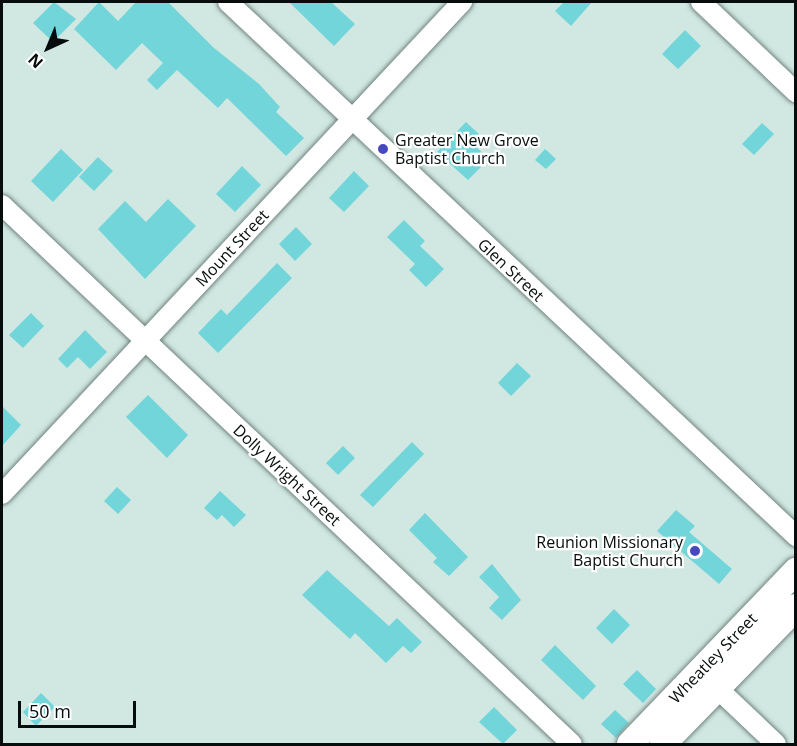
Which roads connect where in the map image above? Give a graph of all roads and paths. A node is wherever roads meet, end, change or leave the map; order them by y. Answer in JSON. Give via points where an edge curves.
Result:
{"nodes":[{"id":1,"x":228,"y":2,"type":"edge"},
{"id":2,"x":462,"y":2,"type":"edge"},
{"id":3,"x":701,"y":2,"type":"edge"},
{"id":4,"x":795,"y":92,"type":"edge"},
{"id":5,"x":352,"y":119,"type":"junction"},
{"id":6,"x":2,"y":205,"type":"edge"},
{"id":7,"x":146,"y":341,"type":"junction"},
{"id":8,"x":2,"y":494,"type":"edge"},
{"id":9,"x":795,"y":536,"type":"edge"},
{"id":10,"x":795,"y":571,"type":"edge"},
{"id":11,"x":795,"y":607,"type":"edge"},
{"id":12,"x":717,"y":688,"type":"junction"},
{"id":13,"x":572,"y":744,"type":"edge"},
{"id":14,"x":630,"y":744,"type":"edge"},
{"id":15,"x":663,"y":744,"type":"edge"},
{"id":16,"x":776,"y":744,"type":"edge"}],
"edges":[{"from":1,"to":5,"type":"street","name":"Glen Street"},
{"from":2,"to":5,"type":"street","name":"Mount Street"},
{"from":3,"to":4,"type":"street"},
{"from":5,"to":7,"type":"street","name":"Mount Street"},
{"from":5,"to":9,"type":"street","name":"Glen Street"},
{"from":6,"to":7,"type":"street","name":"Dolly Wright Street"},
{"from":7,"to":8,"type":"street","name":"Mount Street"},
{"from":7,"to":13,"type":"street","name":"Dolly Wright Street"},
{"from":10,"to":14,"type":"main road","name":"Wheatley Street"},
{"from":11,"to":12,"type":"main road","name":"Wheatley Street"},
{"from":12,"to":15,"type":"main road","name":"Wheatley Street"},
{"from":12,"to":16,"type":"street"}]}
